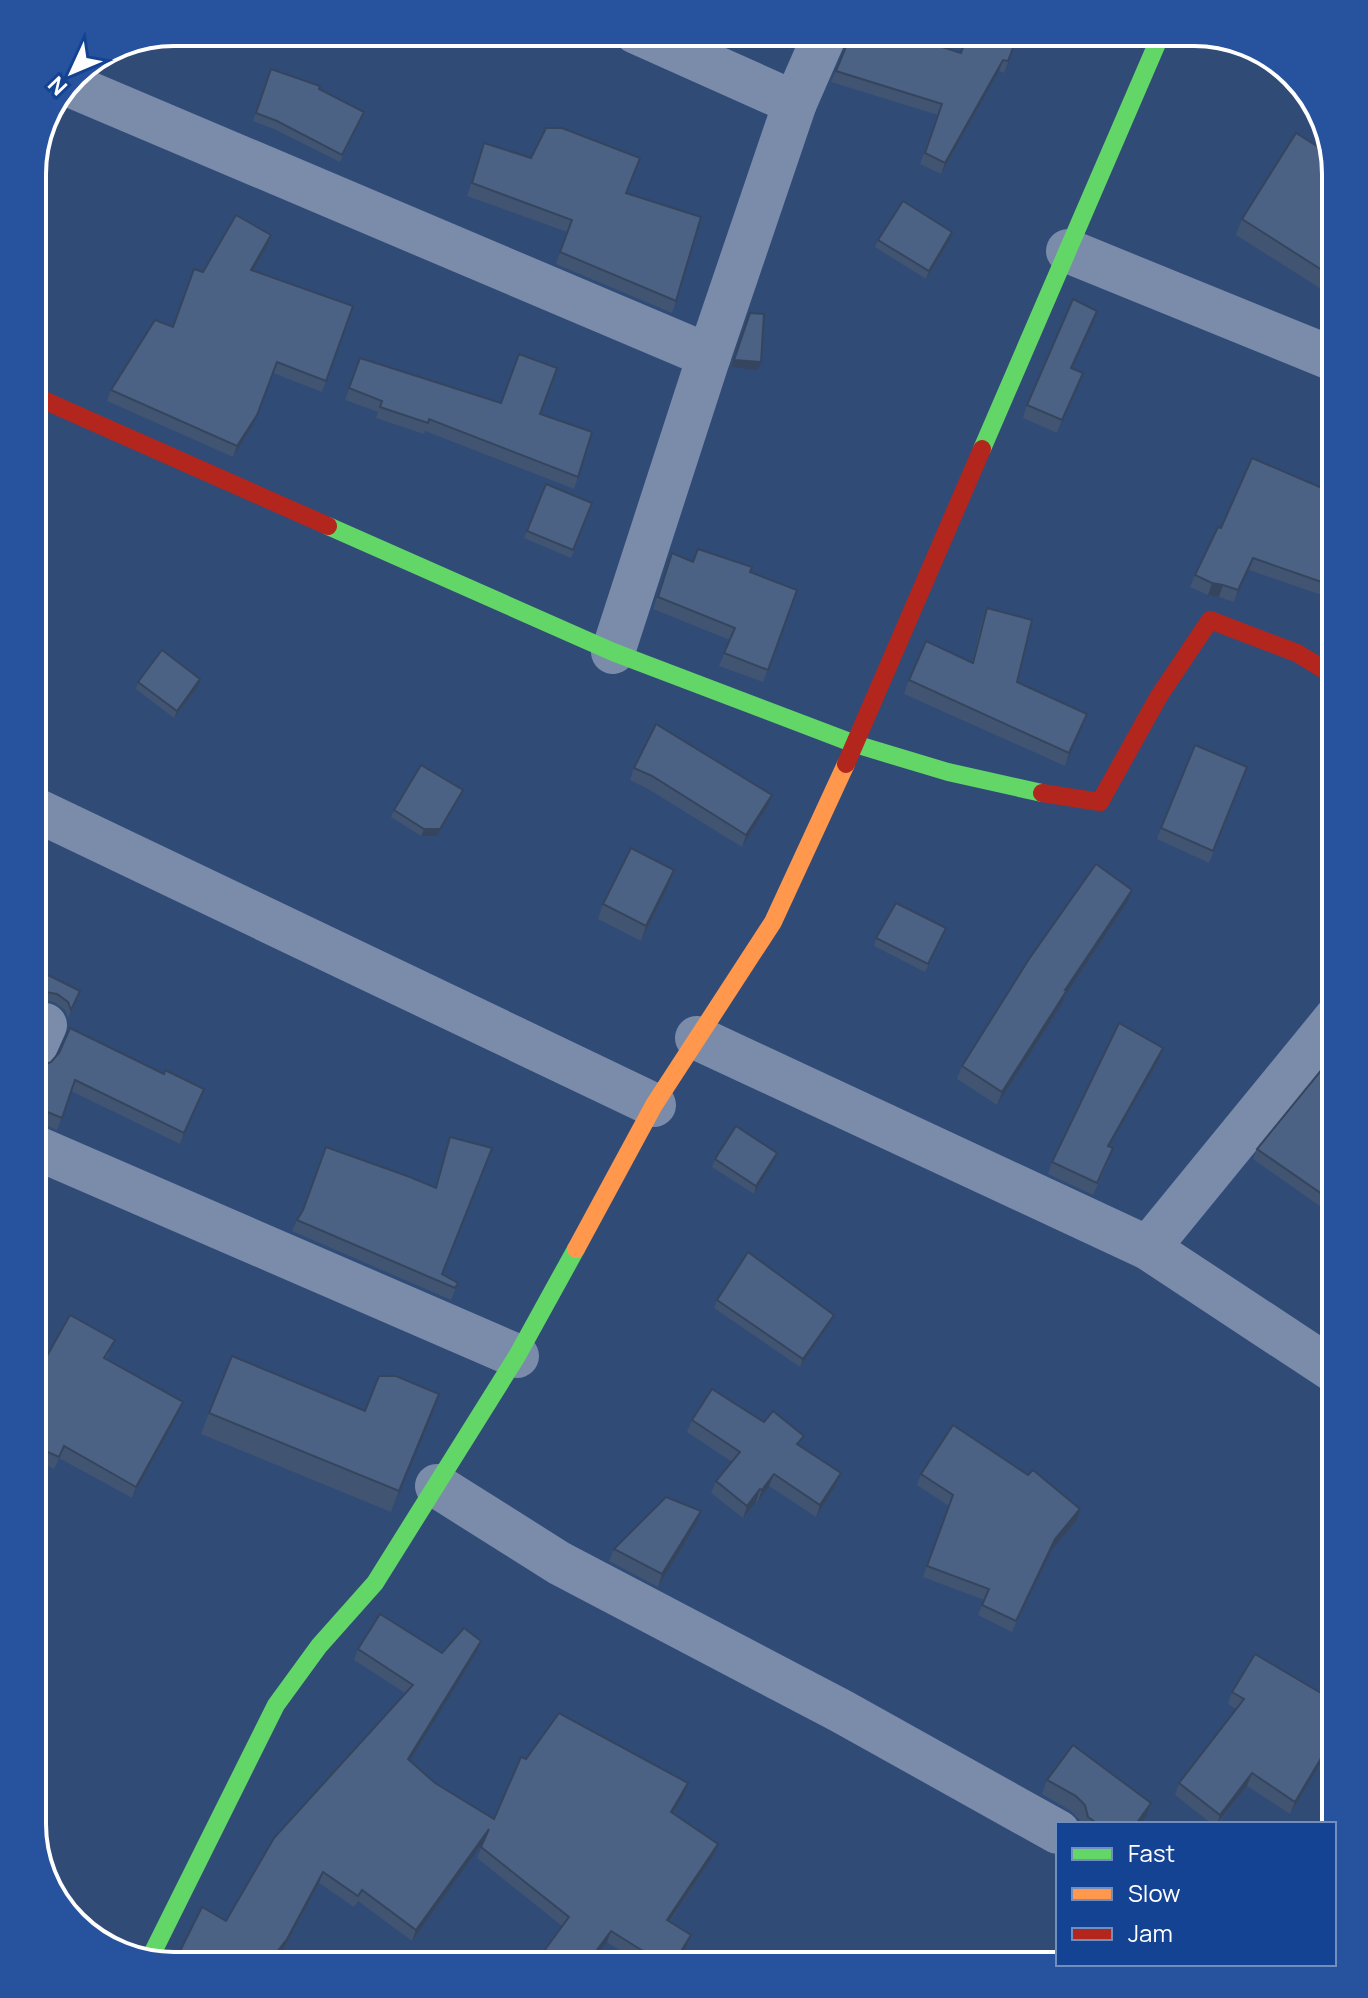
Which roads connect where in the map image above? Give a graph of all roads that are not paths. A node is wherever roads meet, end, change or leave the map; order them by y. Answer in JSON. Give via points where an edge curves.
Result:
{"nodes":[{"id":1,"x":667,"y":46,"type":"edge"},
{"id":2,"x":820,"y":46,"type":"edge"},
{"id":3,"x":1156,"y":46,"type":"edge"},
{"id":4,"x":112,"y":103,"type":"edge"},
{"id":5,"x":795,"y":103,"type":"junction"},
{"id":6,"x":1068,"y":251,"type":"junction"},
{"id":7,"x":1322,"y":354,"type":"edge"},
{"id":8,"x":709,"y":356,"type":"junction"},
{"id":9,"x":46,"y":401,"type":"edge"},
{"id":10,"x":613,"y":652,"type":"junction"},
{"id":11,"x":1322,"y":668,"type":"edge"},
{"id":12,"x":855,"y":744,"type":"junction"},
{"id":13,"x":46,"y":815,"type":"edge"},
{"id":14,"x":1322,"y":1035,"type":"edge"},
{"id":15,"x":697,"y":1038,"type":"junction"},
{"id":16,"x":654,"y":1105,"type":"junction"},
{"id":17,"x":46,"y":1152,"type":"edge"},
{"id":18,"x":1148,"y":1248,"type":"junction"},
{"id":19,"x":517,"y":1356,"type":"junction"},
{"id":20,"x":1322,"y":1363,"type":"edge"},
{"id":21,"x":437,"y":1486,"type":"junction"},
{"id":22,"x":1056,"y":1831,"type":"edge"},
{"id":23,"x":154,"y":1951,"type":"edge"}],
"edges":[{"from":1,"to":5,"type":"street"},
{"from":2,"to":5,"type":"street"},
{"from":3,"to":6,"type":"street"},
{"from":4,"to":8,"type":"street"},
{"from":5,"to":8,"type":"street"},
{"from":6,"to":7,"type":"street"},
{"from":6,"to":12,"type":"street"},
{"from":8,"to":10,"type":"street"},
{"from":9,"to":10,"type":"street"},
{"from":10,"to":12,"type":"street"},
{"from":11,"to":12,"type":"street","via":[[1297,653],[1210,620],[1159,696],[1100,802],[948,772]]},
{"from":12,"to":15,"type":"street","via":[[773,922]]},
{"from":13,"to":16,"type":"street"},
{"from":14,"to":18,"type":"street"},
{"from":15,"to":16,"type":"street"},
{"from":15,"to":18,"type":"street"},
{"from":16,"to":19,"type":"street"},
{"from":17,"to":19,"type":"street"},
{"from":18,"to":20,"type":"street"},
{"from":19,"to":21,"type":"street"},
{"from":21,"to":22,"type":"street","via":[[559,1563]]},
{"from":21,"to":23,"type":"street","via":[[375,1583],[276,1705]]}]}
